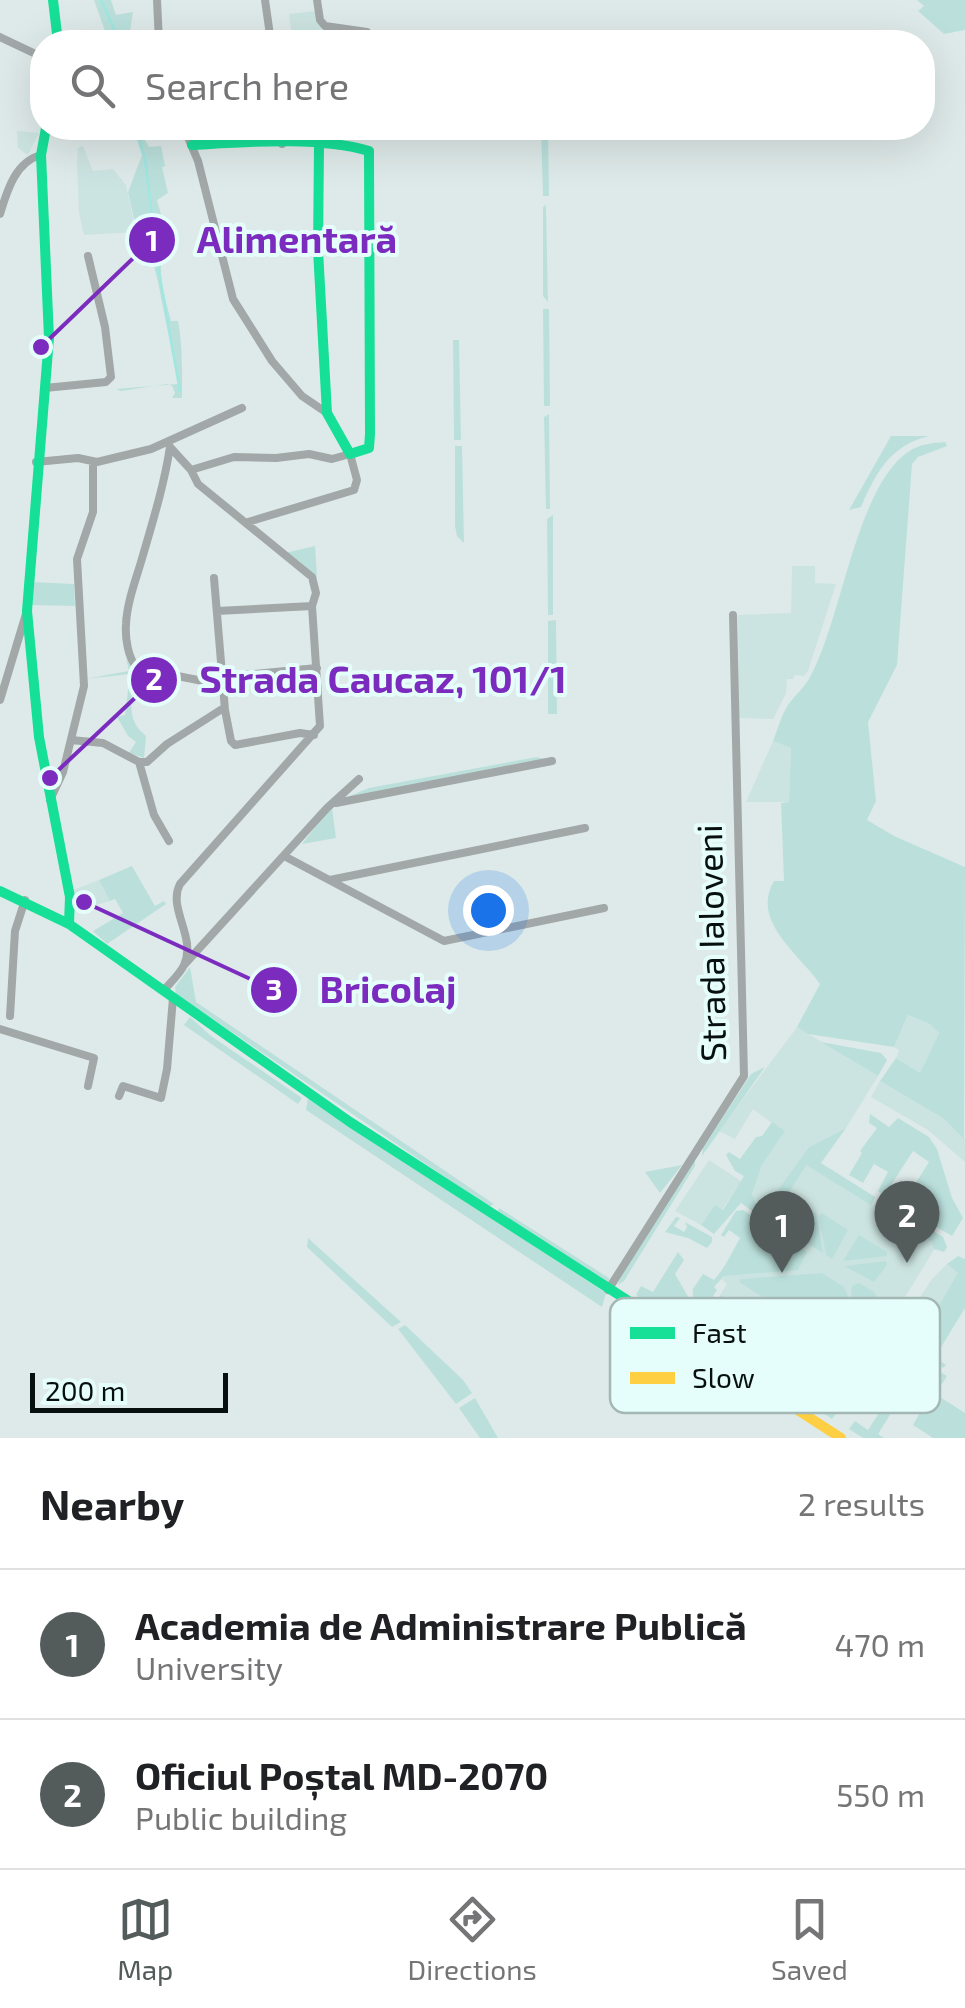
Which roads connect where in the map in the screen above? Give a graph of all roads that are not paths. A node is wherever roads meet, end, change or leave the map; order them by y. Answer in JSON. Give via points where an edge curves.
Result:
{"nodes":[{"id":1,"x":53,"y":0,"type":"edge"},
{"id":2,"x":157,"y":0,"type":"edge"},
{"id":3,"x":266,"y":0,"type":"edge"},
{"id":4,"x":317,"y":0,"type":"edge"},
{"id":5,"x":57,"y":30,"type":"edge"},
{"id":6,"x":158,"y":30,"type":"edge"},
{"id":7,"x":270,"y":30,"type":"edge"},
{"id":8,"x":353,"y":30,"type":"edge"},
{"id":9,"x":0,"y":38,"type":"edge"},
{"id":10,"x":30,"y":52,"type":"edge"},
{"id":11,"x":44,"y":140,"type":"edge"},
{"id":12,"x":190,"y":140,"type":"edge"},
{"id":13,"x":282,"y":140,"type":"edge"},
{"id":14,"x":282,"y":144,"type":"junction"},
{"id":15,"x":192,"y":145,"type":"junction"},
{"id":16,"x":319,"y":145,"type":"junction"},
{"id":17,"x":41,"y":156,"type":"junction"},
{"id":18,"x":4,"y":189,"type":"edge"},
{"id":19,"x":0,"y":214,"type":"edge"},
{"id":20,"x":88,"y":256,"type":"dead end"},
{"id":21,"x":45,"y":388,"type":"junction"},
{"id":22,"x":242,"y":408,"type":"dead end"},
{"id":23,"x":328,"y":413,"type":"junction"},
{"id":24,"x":170,"y":445,"type":"junction"},
{"id":25,"x":350,"y":454,"type":"junction"},
{"id":26,"x":36,"y":462,"type":"junction"},
{"id":27,"x":93,"y":462,"type":"junction"},
{"id":28,"x":191,"y":470,"type":"junction"},
{"id":29,"x":248,"y":522,"type":"junction"},
{"id":30,"x":214,"y":578,"type":"dead end"},
{"id":31,"x":312,"y":606,"type":"junction"},
{"id":32,"x":27,"y":611,"type":"junction"},
{"id":33,"x":216,"y":611,"type":"junction"},
{"id":34,"x":733,"y":615,"type":"dead end"},
{"id":35,"x":317,"y":668,"type":"junction"},
{"id":36,"x":222,"y":681,"type":"junction"},
{"id":37,"x":0,"y":700,"type":"edge"},
{"id":38,"x":225,"y":710,"type":"junction"},
{"id":39,"x":314,"y":735,"type":"junction"},
{"id":40,"x":72,"y":740,"type":"junction"},
{"id":41,"x":552,"y":761,"type":"dead end"},
{"id":42,"x":139,"y":762,"type":"junction"},
{"id":43,"x":359,"y":779,"type":"dead end"},
{"id":44,"x":50,"y":800,"type":"junction"},
{"id":45,"x":332,"y":804,"type":"junction"},
{"id":46,"x":585,"y":828,"type":"dead end"},
{"id":47,"x":169,"y":841,"type":"dead end"},
{"id":48,"x":286,"y":857,"type":"junction"},
{"id":49,"x":329,"y":880,"type":"junction"},
{"id":50,"x":0,"y":891,"type":"edge"},
{"id":51,"x":25,"y":900,"type":"junction"},
{"id":52,"x":604,"y":908,"type":"dead end"},
{"id":53,"x":69,"y":924,"type":"junction"},
{"id":54,"x":184,"y":965,"type":"junction"},
{"id":55,"x":168,"y":994,"type":"junction"},
{"id":56,"x":10,"y":1016,"type":"dead end"},
{"id":57,"x":0,"y":1029,"type":"edge"},
{"id":58,"x":88,"y":1086,"type":"dead end"},
{"id":59,"x":119,"y":1096,"type":"dead end"},
{"id":60,"x":608,"y":1290,"type":"junction"},
{"id":61,"x":621,"y":1298,"type":"edge"},
{"id":62,"x":802,"y":1413,"type":"edge"},
{"id":63,"x":841,"y":1438,"type":"edge"}],
"edges":[{"from":1,"to":5,"type":"street"},
{"from":2,"to":6,"type":"street"},
{"from":3,"to":7,"type":"street"},
{"from":4,"to":8,"type":"street","via":[[325,26]]},
{"from":9,"to":10,"type":"street"},
{"from":11,"to":17,"type":"street"},
{"from":12,"to":15,"type":"street"},
{"from":13,"to":14,"type":"street"},
{"from":14,"to":15,"type":"street"},
{"from":14,"to":16,"type":"street"},
{"from":15,"to":23,"type":"street","via":[[233,298],[272,361],[302,396]]},
{"from":16,"to":23,"type":"street"},
{"from":16,"to":25,"type":"street","via":[[368,151],[370,434],[369,448]]},
{"from":17,"to":18,"type":"street","via":[[26,162]]},
{"from":17,"to":21,"type":"street","via":[[49,315]]},
{"from":18,"to":19,"type":"street"},
{"from":20,"to":21,"type":"street","via":[[111,377]]},
{"from":21,"to":26,"type":"street"},
{"from":22,"to":24,"type":"street"},
{"from":23,"to":25,"type":"street"},
{"from":24,"to":27,"type":"street"},
{"from":24,"to":28,"type":"street"},
{"from":24,"to":36,"type":"street","via":[[126,618],[128,646],[133,666]]},
{"from":25,"to":28,"type":"street","via":[[234,457]]},
{"from":25,"to":29,"type":"street","via":[[354,490]]},
{"from":26,"to":27,"type":"street"},
{"from":26,"to":32,"type":"street"},
{"from":27,"to":40,"type":"street","via":[[93,508],[77,559],[84,686]]},
{"from":28,"to":29,"type":"street","via":[[198,484]]},
{"from":29,"to":31,"type":"street","via":[[312,577]]},
{"from":30,"to":33,"type":"street"},
{"from":31,"to":33,"type":"street"},
{"from":31,"to":35,"type":"street"},
{"from":32,"to":37,"type":"street"},
{"from":32,"to":44,"type":"street"},
{"from":33,"to":36,"type":"street"},
{"from":34,"to":60,"type":"street","name":"Strada Ialoveni","via":[[744,1076]]},
{"from":35,"to":36,"type":"street"},
{"from":35,"to":39,"type":"street","via":[[320,726]]},
{"from":36,"to":38,"type":"street"},
{"from":38,"to":39,"type":"street","via":[[235,745]]},
{"from":38,"to":42,"type":"street"},
{"from":39,"to":54,"type":"street","via":[[177,890],[187,940]]},
{"from":40,"to":42,"type":"street","via":[[103,743]]},
{"from":40,"to":44,"type":"street"},
{"from":41,"to":45,"type":"street"},
{"from":42,"to":47,"type":"street"},
{"from":43,"to":45,"type":"street"},
{"from":44,"to":53,"type":"street","via":[[70,896]]},
{"from":45,"to":48,"type":"street"},
{"from":46,"to":49,"type":"street"},
{"from":48,"to":49,"type":"street"},
{"from":48,"to":54,"type":"street"},
{"from":49,"to":52,"type":"street","via":[[444,940]]},
{"from":50,"to":51,"type":"street"},
{"from":51,"to":53,"type":"street"},
{"from":51,"to":56,"type":"street","via":[[14,931]]},
{"from":53,"to":55,"type":"street"},
{"from":54,"to":55,"type":"street"},
{"from":55,"to":59,"type":"street","via":[[161,1098],[123,1086]]},
{"from":55,"to":60,"type":"street"},
{"from":57,"to":58,"type":"street","via":[[94,1058]]},
{"from":60,"to":61,"type":"street"},
{"from":62,"to":63,"type":"street"}]}
